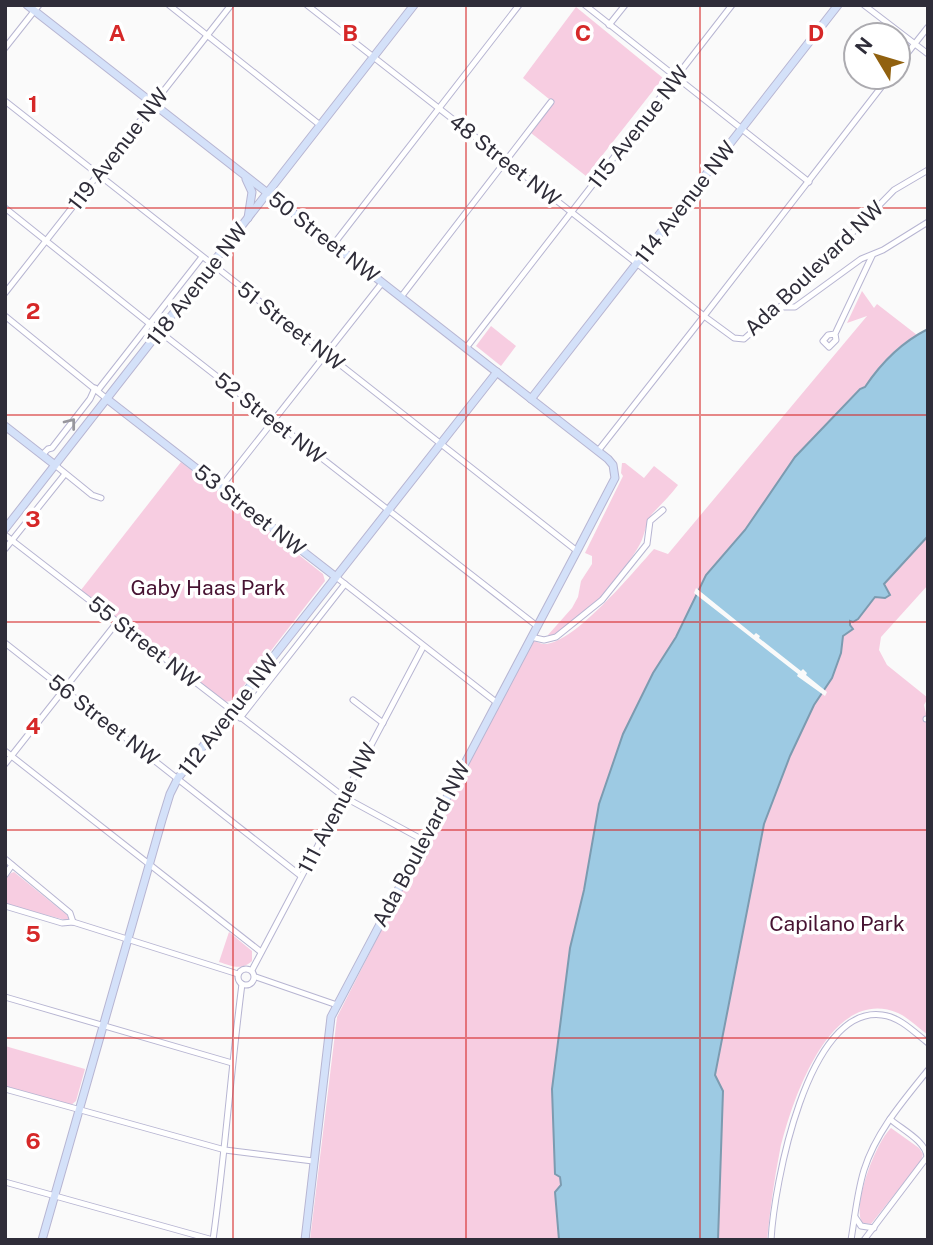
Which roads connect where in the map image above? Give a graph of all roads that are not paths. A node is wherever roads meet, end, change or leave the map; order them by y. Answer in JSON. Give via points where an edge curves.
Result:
{"nodes":[{"id":1,"x":169,"y":5,"type":"edge"},
{"id":2,"x":231,"y":5,"type":"edge"},
{"id":3,"x":307,"y":5,"type":"edge"},
{"id":4,"x":414,"y":5,"type":"edge"},
{"id":5,"x":519,"y":5,"type":"edge"},
{"id":6,"x":585,"y":5,"type":"edge"},
{"id":7,"x":625,"y":5,"type":"edge"},
{"id":8,"x":732,"y":5,"type":"edge"},
{"id":9,"x":838,"y":5,"type":"edge"},
{"id":10,"x":864,"y":5,"type":"edge"},
{"id":11,"x":34,"y":7,"type":"edge"},
{"id":12,"x":609,"y":25,"type":"junction"},
{"id":13,"x":928,"y":27,"type":"edge"},
{"id":14,"x":207,"y":36,"type":"junction"},
{"id":15,"x":914,"y":44,"type":"junction"},
{"id":16,"x":912,"y":47,"type":"edge"},
{"id":17,"x":5,"y":48,"type":"edge"},
{"id":18,"x":928,"y":54,"type":"edge"},
{"id":19,"x":374,"y":57,"type":"junction"},
{"id":20,"x":676,"y":77,"type":"junction"},
{"id":21,"x":878,"y":91,"type":"edge"},
{"id":22,"x":5,"y":101,"type":"edge"},
{"id":23,"x":551,"y":102,"type":"dead end"},
{"id":24,"x":154,"y":104,"type":"junction"},
{"id":25,"x":440,"y":109,"type":"junction"},
{"id":26,"x":320,"y":125,"type":"junction"},
{"id":27,"x":742,"y":129,"type":"junction"},
{"id":28,"x":506,"y":160,"type":"junction"},
{"id":29,"x":928,"y":170,"type":"edge"},
{"id":30,"x":242,"y":173,"type":"junction"},
{"id":31,"x":99,"y":174,"type":"junction"},
{"id":32,"x":809,"y":182,"type":"junction"},
{"id":33,"x":268,"y":193,"type":"junction"},
{"id":34,"x":5,"y":208,"type":"edge"},
{"id":35,"x":571,"y":212,"type":"junction"},
{"id":36,"x":248,"y":219,"type":"junction"},
{"id":37,"x":928,"y":222,"type":"edge"},
{"id":38,"x":47,"y":240,"type":"junction"},
{"id":39,"x":333,"y":245,"type":"junction"},
{"id":40,"x":872,"y":255,"type":"junction"},
{"id":41,"x":202,"y":257,"type":"junction"},
{"id":42,"x":637,"y":263,"type":"junction"},
{"id":43,"x":212,"y":265,"type":"junction"},
{"id":44,"x":382,"y":283,"type":"junction"},
{"id":45,"x":5,"y":293,"type":"edge"},
{"id":46,"x":401,"y":297,"type":"junction"},
{"id":47,"x":780,"y":307,"type":"junction"},
{"id":48,"x":5,"y":316,"type":"edge"},
{"id":49,"x":704,"y":316,"type":"junction"},
{"id":50,"x":150,"y":324,"type":"junction"},
{"id":51,"x":160,"y":332,"type":"junction"},
{"id":52,"x":835,"y":334,"type":"dead end"},
{"id":53,"x":466,"y":348,"type":"junction"},
{"id":54,"x":326,"y":354,"type":"junction"},
{"id":55,"x":497,"y":372,"type":"junction"},
{"id":56,"x":96,"y":389,"type":"junction"},
{"id":57,"x":107,"y":399,"type":"junction"},
{"id":58,"x":531,"y":399,"type":"junction"},
{"id":59,"x":273,"y":421,"type":"junction"},
{"id":60,"x":5,"y":426,"type":"edge"},
{"id":61,"x":441,"y":443,"type":"junction"},
{"id":62,"x":598,"y":451,"type":"junction"},
{"id":63,"x":42,"y":455,"type":"junction"},
{"id":64,"x":55,"y":466,"type":"junction"},
{"id":65,"x":615,"y":472,"type":"joint"},
{"id":66,"x":65,"y":474,"type":"junction"},
{"id":67,"x":220,"y":487,"type":"junction"},
{"id":68,"x":101,"y":498,"type":"dead end"},
{"id":69,"x":388,"y":510,"type":"junction"},
{"id":70,"x":663,"y":510,"type":"dead end"},
{"id":71,"x":5,"y":529,"type":"edge"},
{"id":72,"x":5,"y":535,"type":"edge"},
{"id":73,"x":12,"y":540,"type":"junction"},
{"id":74,"x":5,"y":549,"type":"edge"},
{"id":75,"x":577,"y":551,"type":"junction"},
{"id":76,"x":336,"y":577,"type":"junction"},
{"id":77,"x":345,"y":584,"type":"junction"},
{"id":78,"x":118,"y":621,"type":"junction"},
{"id":79,"x":537,"y":626,"type":"junction"},
{"id":80,"x":531,"y":638,"type":"junction"},
{"id":81,"x":5,"y":643,"type":"edge"},
{"id":82,"x":423,"y":647,"type":"junction"},
{"id":83,"x":64,"y":689,"type":"junction"},
{"id":84,"x":353,"y":700,"type":"dead end"},
{"id":85,"x":496,"y":702,"type":"junction"},
{"id":86,"x":231,"y":711,"type":"junction"},
{"id":87,"x":240,"y":718,"type":"junction"},
{"id":88,"x":383,"y":723,"type":"junction"},
{"id":89,"x":5,"y":751,"type":"edge"},
{"id":90,"x":11,"y":756,"type":"junction"},
{"id":91,"x":5,"y":764,"type":"edge"},
{"id":92,"x":178,"y":778,"type":"junction"},
{"id":93,"x":344,"y":797,"type":"junction"},
{"id":94,"x":423,"y":840,"type":"junction"},
{"id":95,"x":5,"y":859,"type":"edge"},
{"id":96,"x":150,"y":864,"type":"junction"},
{"id":97,"x":12,"y":865,"type":"junction"},
{"id":98,"x":5,"y":875,"type":"edge"},
{"id":99,"x":301,"y":876,"type":"junction"},
{"id":100,"x":5,"y":906,"type":"edge"},
{"id":101,"x":74,"y":922,"type":"junction"},
{"id":102,"x":128,"y":940,"type":"junction"},
{"id":103,"x":261,"y":952,"type":"junction"},
{"id":104,"x":252,"y":970,"type":"junction"},
{"id":105,"x":238,"y":974,"type":"junction"},
{"id":106,"x":256,"y":977,"type":"junction"},
{"id":107,"x":243,"y":984,"type":"junction"},
{"id":108,"x":5,"y":997,"type":"edge"},
{"id":109,"x":337,"y":1004,"type":"junction"},
{"id":110,"x":104,"y":1025,"type":"junction"},
{"id":111,"x":928,"y":1043,"type":"edge"},
{"id":112,"x":232,"y":1063,"type":"junction"},
{"id":113,"x":928,"y":1070,"type":"edge"},
{"id":114,"x":5,"y":1089,"type":"edge"},
{"id":115,"x":79,"y":1110,"type":"junction"},
{"id":116,"x":890,"y":1119,"type":"junction"},
{"id":117,"x":225,"y":1150,"type":"junction"},
{"id":118,"x":313,"y":1161,"type":"junction"},
{"id":119,"x":5,"y":1182,"type":"edge"},
{"id":120,"x":55,"y":1196,"type":"junction"},
{"id":121,"x":855,"y":1217,"type":"junction"},
{"id":122,"x":874,"y":1228,"type":"junction"},
{"id":123,"x":43,"y":1240,"type":"edge"},
{"id":124,"x":213,"y":1240,"type":"edge"},
{"id":125,"x":305,"y":1240,"type":"edge"},
{"id":126,"x":771,"y":1240,"type":"edge"},
{"id":127,"x":851,"y":1240,"type":"edge"},
{"id":128,"x":864,"y":1240,"type":"edge"}],
"edges":[{"from":1,"to":14,"type":"street"},
{"from":2,"to":14,"type":"street","name":"119 Avenue NW"},
{"from":3,"to":19,"type":"street","name":"48 Street NW"},
{"from":4,"to":19,"type":"main road","name":"118 Avenue NW"},
{"from":5,"to":25,"type":"street"},
{"from":6,"to":12,"type":"street"},
{"from":7,"to":12,"type":"street"},
{"from":8,"to":20,"type":"street","name":"115 Avenue NW"},
{"from":9,"to":27,"type":"main road","name":"114 Avenue NW"},
{"from":10,"to":15,"type":"street"},
{"from":11,"to":17,"type":"street"},
{"from":11,"to":24,"type":"main road","name":"50 Street NW"},
{"from":12,"to":20,"type":"street"},
{"from":13,"to":15,"type":"street"},
{"from":14,"to":24,"type":"street","name":"119 Avenue NW"},
{"from":14,"to":26,"type":"street"},
{"from":15,"to":16,"type":"street"},
{"from":15,"to":18,"type":"street"},
{"from":19,"to":25,"type":"street","name":"48 Street NW"},
{"from":19,"to":26,"type":"main road","name":"118 Avenue NW"},
{"from":20,"to":27,"type":"street"},
{"from":20,"to":35,"type":"street","name":"115 Avenue NW"},
{"from":21,"to":32,"type":"street"},
{"from":22,"to":31,"type":"street","name":"51 Street NW"},
{"from":23,"to":28,"type":"street"},
{"from":24,"to":30,"type":"main road","name":"50 Street NW"},
{"from":24,"to":31,"type":"street","name":"119 Avenue NW"},
{"from":25,"to":28,"type":"street","name":"48 Street NW"},
{"from":25,"to":39,"type":"street"},
{"from":26,"to":33,"type":"main road","name":"118 Avenue NW"},
{"from":27,"to":32,"type":"street"},
{"from":27,"to":42,"type":"main road","name":"114 Avenue NW"},
{"from":28,"to":35,"type":"street","name":"48 Street NW"},
{"from":28,"to":46,"type":"street"},
{"from":29,"to":47,"type":"street","name":"Ada Boulevard NW","via":[[894,190]]},
{"from":30,"to":33,"type":"main road","name":"50 Street NW"},
{"from":30,"to":36,"type":"main road","via":[[252,192]]},
{"from":31,"to":38,"type":"street","name":"119 Avenue NW"},
{"from":31,"to":41,"type":"street","name":"51 Street NW"},
{"from":32,"to":49,"type":"street"},
{"from":33,"to":36,"type":"main road","name":"118 Avenue NW"},
{"from":33,"to":39,"type":"main road","name":"50 Street NW"},
{"from":34,"to":38,"type":"street","name":"52 Street NW"},
{"from":35,"to":42,"type":"street","name":"48 Street NW"},
{"from":35,"to":53,"type":"street","name":"115 Avenue NW"},
{"from":36,"to":43,"type":"main road","name":"118 Avenue NW"},
{"from":37,"to":40,"type":"street"},
{"from":38,"to":45,"type":"street","name":"119 Avenue NW"},
{"from":38,"to":50,"type":"street","name":"52 Street NW"},
{"from":39,"to":44,"type":"main road","name":"50 Street NW"},
{"from":40,"to":47,"type":"street","via":[[861,258],[795,307]]},
{"from":40,"to":52,"type":"street"},
{"from":41,"to":43,"type":"street","name":"51 Street NW"},
{"from":41,"to":50,"type":"street","name":"118 Avenue NW"},
{"from":42,"to":49,"type":"street","name":"48 Street NW"},
{"from":42,"to":58,"type":"main road","name":"114 Avenue NW"},
{"from":43,"to":51,"type":"main road","name":"118 Avenue NW"},
{"from":43,"to":54,"type":"street","name":"51 Street NW"},
{"from":44,"to":46,"type":"main road","name":"50 Street NW"},
{"from":44,"to":54,"type":"street"},
{"from":46,"to":53,"type":"main road","name":"50 Street NW"},
{"from":47,"to":49,"type":"street","name":"Ada Boulevard NW","via":[[744,339],[734,338]]},
{"from":48,"to":56,"type":"street","name":"53 Street NW"},
{"from":49,"to":62,"type":"street"},
{"from":50,"to":51,"type":"street","name":"52 Street NW"},
{"from":50,"to":56,"type":"street","name":"118 Avenue NW"},
{"from":51,"to":57,"type":"main road","name":"118 Avenue NW"},
{"from":51,"to":59,"type":"street","name":"52 Street NW"},
{"from":53,"to":55,"type":"main road","name":"50 Street NW"},
{"from":54,"to":59,"type":"street"},
{"from":54,"to":61,"type":"street","name":"51 Street NW"},
{"from":55,"to":58,"type":"main road","name":"50 Street NW"},
{"from":55,"to":61,"type":"main road","name":"112 Avenue NW"},
{"from":56,"to":57,"type":"street","name":"53 Street NW"},
{"from":63,"to":56,"type":"street","name":"118 Avenue NW","one_way":true},
{"from":57,"to":64,"type":"main road","name":"118 Avenue NW"},
{"from":57,"to":67,"type":"main road","name":"53 Street NW"},
{"from":58,"to":62,"type":"main road","name":"50 Street NW"},
{"from":59,"to":67,"type":"street"},
{"from":59,"to":69,"type":"street","name":"52 Street NW"},
{"from":60,"to":63,"type":"main road"},
{"from":61,"to":69,"type":"main road","name":"112 Avenue NW"},
{"from":61,"to":75,"type":"street","name":"51 Street NW"},
{"from":62,"to":65,"type":"main road","name":"50 Street NW"},
{"from":63,"to":64,"type":"main road"},
{"from":64,"to":66,"type":"street"},
{"from":64,"to":71,"type":"main road","name":"118 Avenue NW"},
{"from":65,"to":75,"type":"main road","name":"Ada Boulevard NW"},
{"from":66,"to":68,"type":"street"},
{"from":66,"to":73,"type":"street"},
{"from":67,"to":76,"type":"main road","name":"53 Street NW"},
{"from":69,"to":76,"type":"main road","name":"112 Avenue NW"},
{"from":69,"to":79,"type":"street","name":"52 Street NW"},
{"from":70,"to":80,"type":"street","via":[[650,521],[647,544],[602,600],[556,637]]},
{"from":72,"to":73,"type":"street","name":"55 Street NW"},
{"from":73,"to":74,"type":"street"},
{"from":73,"to":78,"type":"street","name":"55 Street NW"},
{"from":75,"to":79,"type":"main road","name":"Ada Boulevard NW"},
{"from":76,"to":77,"type":"street","name":"53 Street NW"},
{"from":76,"to":86,"type":"main road","name":"112 Avenue NW"},
{"from":77,"to":82,"type":"street","name":"53 Street NW"},
{"from":77,"to":87,"type":"street","name":"112 Avenue NW"},
{"from":78,"to":83,"type":"street"},
{"from":78,"to":86,"type":"street","name":"55 Street NW"},
{"from":79,"to":80,"type":"main road","name":"Ada Boulevard NW"},
{"from":80,"to":85,"type":"main road","name":"Ada Boulevard NW"},
{"from":81,"to":83,"type":"street","name":"56 Street NW"},
{"from":82,"to":85,"type":"street","name":"53 Street NW"},
{"from":82,"to":88,"type":"street","name":"111 Avenue NW"},
{"from":83,"to":90,"type":"street"},
{"from":83,"to":92,"type":"street","name":"56 Street NW"},
{"from":84,"to":88,"type":"street"},
{"from":85,"to":94,"type":"main road","name":"Ada Boulevard NW"},
{"from":86,"to":87,"type":"street","name":"55 Street NW"},
{"from":86,"to":92,"type":"main road","name":"112 Avenue NW"},
{"from":87,"to":93,"type":"street","name":"55 Street NW"},
{"from":88,"to":93,"type":"street","name":"111 Avenue NW"},
{"from":89,"to":90,"type":"street"},
{"from":90,"to":91,"type":"street"},
{"from":90,"to":96,"type":"street"},
{"from":92,"to":96,"type":"main road","name":"112 Avenue NW"},
{"from":92,"to":99,"type":"street","name":"56 Street NW"},
{"from":93,"to":94,"type":"street","name":"55 Street NW"},
{"from":93,"to":99,"type":"street","name":"111 Avenue NW"},
{"from":94,"to":109,"type":"main road","name":"Ada Boulevard NW"},
{"from":95,"to":97,"type":"street"},
{"from":96,"to":102,"type":"main road","name":"112 Avenue NW"},
{"from":96,"to":103,"type":"street"},
{"from":97,"to":98,"type":"street"},
{"from":97,"to":101,"type":"street","via":[[70,913]]},
{"from":99,"to":103,"type":"street","name":"111 Avenue NW"},
{"from":100,"to":101,"type":"street","via":[[62,923]]},
{"from":101,"to":102,"type":"street"},
{"from":102,"to":105,"type":"street"},
{"from":102,"to":110,"type":"main road","name":"112 Avenue NW"},
{"from":103,"to":104,"type":"street","name":"111 Avenue NW"},
{"from":104,"to":105,"type":"street"},
{"from":104,"to":106,"type":"street"},
{"from":105,"to":107,"type":"street"},
{"from":106,"to":107,"type":"street"},
{"from":106,"to":109,"type":"street"},
{"from":107,"to":112,"type":"street"},
{"from":108,"to":110,"type":"street"},
{"from":109,"to":118,"type":"main road","name":"Ada Boulevard NW","via":[[331,1017]]},
{"from":110,"to":112,"type":"street"},
{"from":110,"to":115,"type":"main road","name":"112 Avenue NW"},
{"from":111,"to":126,"type":"street","via":[[884,1015],[862,1017],[835,1036],[801,1100],[786,1144]]},
{"from":112,"to":117,"type":"street"},
{"from":113,"to":116,"type":"street"},
{"from":114,"to":115,"type":"street"},
{"from":115,"to":117,"type":"street"},
{"from":115,"to":120,"type":"main road","name":"112 Avenue NW"},
{"from":116,"to":121,"type":"street","via":[[865,1168]]},
{"from":116,"to":122,"type":"street","via":[[923,1145],[928,1157]]},
{"from":117,"to":118,"type":"street"},
{"from":117,"to":124,"type":"street"},
{"from":118,"to":125,"type":"main road","name":"Ada Boulevard NW"},
{"from":119,"to":120,"type":"street"},
{"from":120,"to":123,"type":"main road","name":"112 Avenue NW"},
{"from":120,"to":124,"type":"street"},
{"from":121,"to":122,"type":"street","via":[[862,1227]]},
{"from":121,"to":127,"type":"street"},
{"from":122,"to":128,"type":"street"}]}
